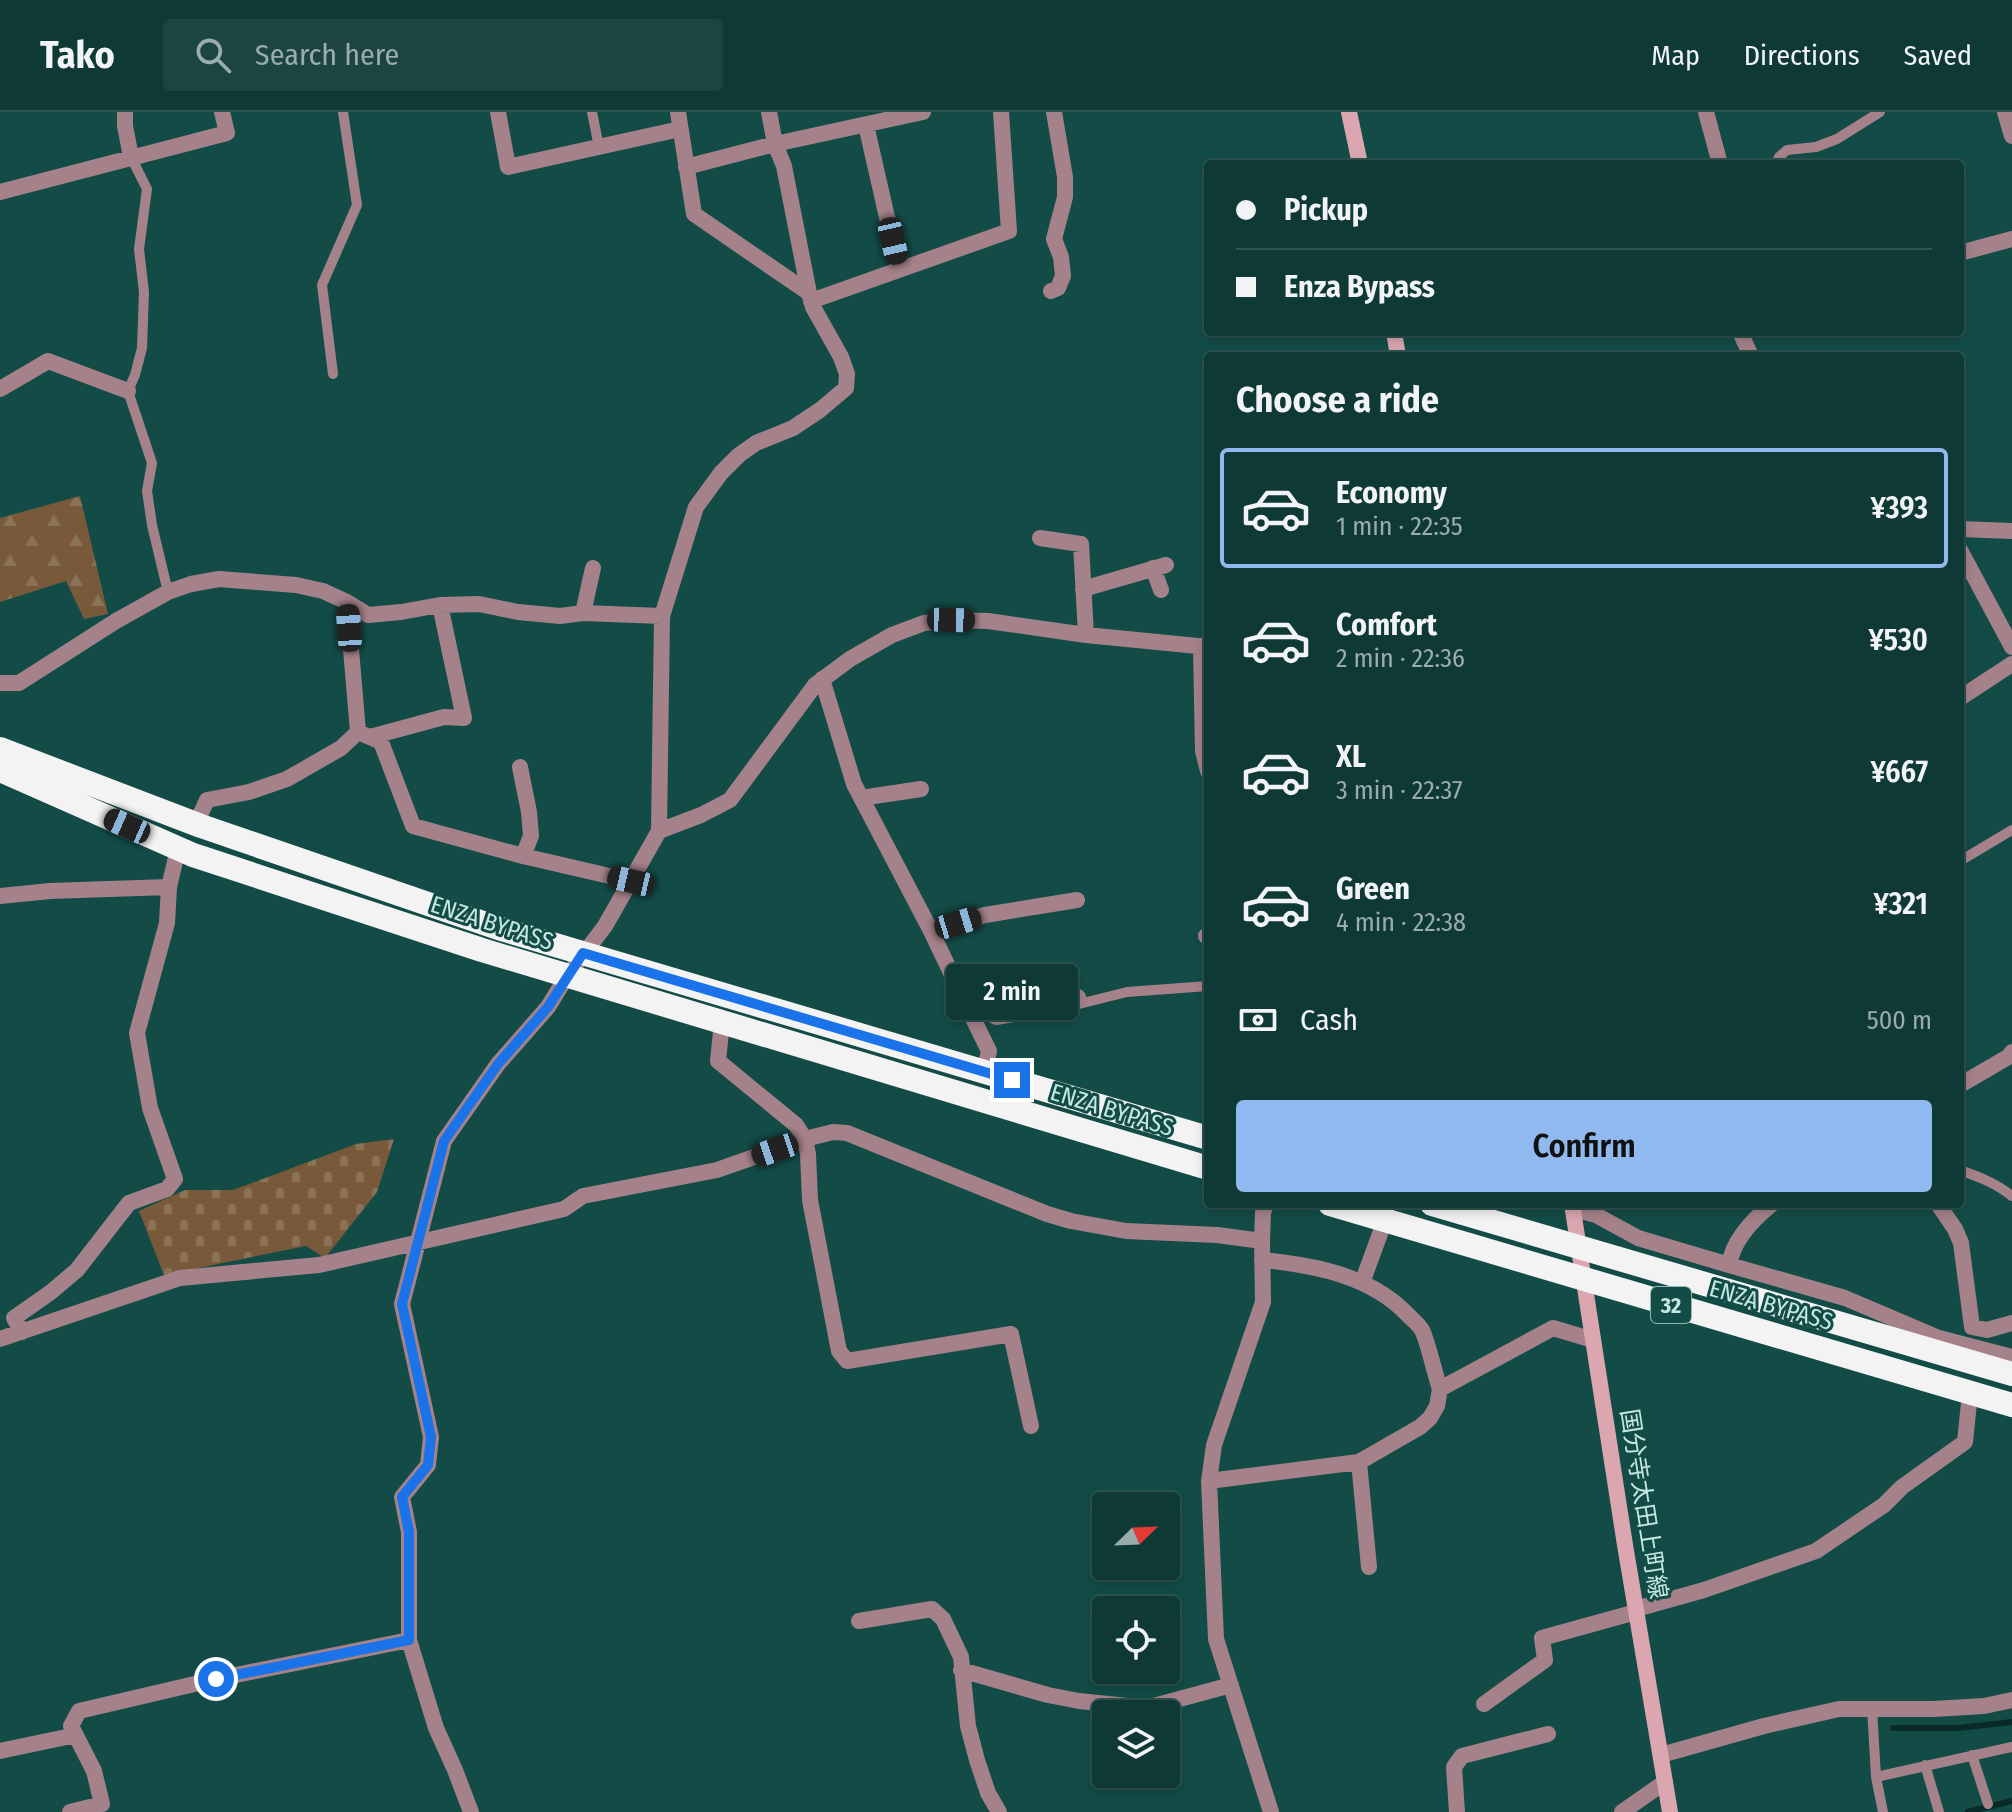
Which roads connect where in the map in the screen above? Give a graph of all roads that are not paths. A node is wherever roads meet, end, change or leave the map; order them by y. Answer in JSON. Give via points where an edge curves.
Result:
{"nodes":[{"id":1,"x":125,"y":112,"type":"edge"},
{"id":2,"x":222,"y":112,"type":"edge"},
{"id":3,"x":343,"y":112,"type":"edge"},
{"id":4,"x":498,"y":112,"type":"edge"},
{"id":5,"x":592,"y":112,"type":"edge"},
{"id":6,"x":769,"y":112,"type":"edge"},
{"id":7,"x":923,"y":112,"type":"edge"},
{"id":8,"x":1001,"y":112,"type":"edge"},
{"id":9,"x":1054,"y":112,"type":"edge"},
{"id":10,"x":1349,"y":112,"type":"edge"},
{"id":11,"x":1706,"y":112,"type":"edge"},
{"id":12,"x":1880,"y":112,"type":"edge"},
{"id":13,"x":2005,"y":112,"type":"edge"},
{"id":14,"x":679,"y":120,"type":"edge"},
{"id":15,"x":866,"y":125,"type":"junction"},
{"id":16,"x":2012,"y":136,"type":"edge"},
{"id":17,"x":775,"y":144,"type":"junction"},
{"id":18,"x":599,"y":147,"type":"junction"},
{"id":19,"x":131,"y":157,"type":"junction"},
{"id":20,"x":1359,"y":160,"type":"edge"},
{"id":21,"x":1719,"y":160,"type":"edge"},
{"id":22,"x":1778,"y":160,"type":"edge"},
{"id":23,"x":686,"y":167,"type":"junction"},
{"id":24,"x":0,"y":192,"type":"edge"},
{"id":25,"x":2012,"y":239,"type":"edge"},
{"id":26,"x":1964,"y":252,"type":"edge"},
{"id":27,"x":899,"y":270,"type":"junction"},
{"id":28,"x":1051,"y":291,"type":"dead end"},
{"id":29,"x":810,"y":297,"type":"junction"},
{"id":30,"x":333,"y":374,"type":"dead end"},
{"id":31,"x":0,"y":389,"type":"edge"},
{"id":32,"x":128,"y":391,"type":"junction"},
{"id":33,"x":1964,"y":529,"type":"edge"},
{"id":34,"x":2012,"y":531,"type":"edge"},
{"id":35,"x":1040,"y":538,"type":"dead end"},
{"id":36,"x":1964,"y":557,"type":"edge"},
{"id":37,"x":593,"y":568,"type":"dead end"},
{"id":38,"x":1083,"y":589,"type":"junction"},
{"id":39,"x":1161,"y":590,"type":"dead end"},
{"id":40,"x":168,"y":592,"type":"junction"},
{"id":41,"x":347,"y":602,"type":"junction"},
{"id":42,"x":440,"y":605,"type":"junction"},
{"id":43,"x":583,"y":613,"type":"junction"},
{"id":44,"x":662,"y":616,"type":"junction"},
{"id":45,"x":1086,"y":635,"type":"junction"},
{"id":46,"x":1204,"y":646,"type":"edge"},
{"id":47,"x":2012,"y":647,"type":"edge"},
{"id":48,"x":2012,"y":664,"type":"edge"},
{"id":49,"x":822,"y":679,"type":"junction"},
{"id":50,"x":0,"y":683,"type":"edge"},
{"id":51,"x":1964,"y":695,"type":"edge"},
{"id":52,"x":364,"y":734,"type":"junction"},
{"id":53,"x":0,"y":749,"type":"edge"},
{"id":54,"x":1204,"y":755,"type":"edge"},
{"id":55,"x":520,"y":767,"type":"dead end"},
{"id":56,"x":0,"y":770,"type":"edge"},
{"id":57,"x":921,"y":789,"type":"dead end"},
{"id":58,"x":861,"y":798,"type":"junction"},
{"id":59,"x":196,"y":824,"type":"junction"},
{"id":60,"x":2012,"y":830,"type":"edge"},
{"id":61,"x":659,"y":831,"type":"junction"},
{"id":62,"x":178,"y":849,"type":"junction"},
{"id":63,"x":523,"y":856,"type":"junction"},
{"id":64,"x":1964,"y":859,"type":"edge"},
{"id":65,"x":631,"y":881,"type":"junction"},
{"id":66,"x":169,"y":887,"type":"junction"},
{"id":67,"x":0,"y":896,"type":"edge"},
{"id":68,"x":1077,"y":900,"type":"dead end"},
{"id":69,"x":931,"y":931,"type":"junction"},
{"id":70,"x":583,"y":953,"type":"junction"},
{"id":71,"x":567,"y":976,"type":"junction"},
{"id":72,"x":1204,"y":986,"type":"edge"},
{"id":73,"x":1071,"y":998,"type":"joint"},
{"id":74,"x":964,"y":1000,"type":"junction"},
{"id":75,"x":722,"y":1022,"type":"junction"},
{"id":76,"x":2012,"y":1052,"type":"edge"},
{"id":77,"x":984,"y":1072,"type":"junction"},
{"id":78,"x":1964,"y":1083,"type":"edge"},
{"id":79,"x":1204,"y":1137,"type":"edge"},
{"id":80,"x":805,"y":1139,"type":"junction"},
{"id":81,"x":1204,"y":1167,"type":"edge"},
{"id":82,"x":1964,"y":1171,"type":"edge"},
{"id":83,"x":2012,"y":1196,"type":"edge"},
{"id":84,"x":1265,"y":1208,"type":"edge"},
{"id":85,"x":1344,"y":1208,"type":"edge"},
{"id":86,"x":1446,"y":1208,"type":"edge"},
{"id":87,"x":1572,"y":1208,"type":"edge"},
{"id":88,"x":1577,"y":1208,"type":"edge"},
{"id":89,"x":1768,"y":1208,"type":"edge"},
{"id":90,"x":1941,"y":1208,"type":"edge"},
{"id":91,"x":1385,"y":1220,"type":"junction"},
{"id":92,"x":1262,"y":1241,"type":"junction"},
{"id":93,"x":418,"y":1242,"type":"junction"},
{"id":94,"x":1580,"y":1247,"type":"junction"},
{"id":95,"x":1262,"y":1260,"type":"junction"},
{"id":96,"x":1729,"y":1265,"type":"junction"},
{"id":97,"x":1584,"y":1280,"type":"junction"},
{"id":98,"x":1362,"y":1283,"type":"junction"},
{"id":99,"x":2012,"y":1323,"type":"edge"},
{"id":100,"x":22,"y":1332,"type":"junction"},
{"id":101,"x":0,"y":1339,"type":"edge"},
{"id":102,"x":1593,"y":1340,"type":"junction"},
{"id":103,"x":2012,"y":1357,"type":"edge"},
{"id":104,"x":2012,"y":1374,"type":"edge"},
{"id":105,"x":1440,"y":1389,"type":"junction"},
{"id":106,"x":1970,"y":1393,"type":"junction"},
{"id":107,"x":2012,"y":1405,"type":"edge"},
{"id":108,"x":1031,"y":1426,"type":"dead end"},
{"id":109,"x":1359,"y":1462,"type":"junction"},
{"id":110,"x":1209,"y":1481,"type":"junction"},
{"id":111,"x":1369,"y":1567,"type":"dead end"},
{"id":112,"x":1636,"y":1610,"type":"junction"},
{"id":113,"x":859,"y":1621,"type":"dead end"},
{"id":114,"x":409,"y":1640,"type":"junction"},
{"id":115,"x":961,"y":1670,"type":"junction"},
{"id":116,"x":1231,"y":1685,"type":"junction"},
{"id":117,"x":2012,"y":1700,"type":"edge"},
{"id":118,"x":1484,"y":1704,"type":"dead end"},
{"id":119,"x":1872,"y":1708,"type":"junction"},
{"id":120,"x":1548,"y":1734,"type":"dead end"},
{"id":121,"x":76,"y":1735,"type":"junction"},
{"id":122,"x":2012,"y":1747,"type":"edge"},
{"id":123,"x":0,"y":1751,"type":"edge"},
{"id":124,"x":1661,"y":1755,"type":"junction"},
{"id":125,"x":1972,"y":1755,"type":"junction"},
{"id":126,"x":1925,"y":1765,"type":"junction"},
{"id":127,"x":1876,"y":1777,"type":"junction"},
{"id":128,"x":1665,"y":1782,"type":"junction"},
{"id":129,"x":1988,"y":1804,"type":"dead end"},
{"id":130,"x":103,"y":1808,"type":"edge"},
{"id":131,"x":70,"y":1812,"type":"edge"},
{"id":132,"x":470,"y":1812,"type":"edge"},
{"id":133,"x":999,"y":1812,"type":"edge"},
{"id":134,"x":1271,"y":1812,"type":"edge"},
{"id":135,"x":1457,"y":1812,"type":"edge"},
{"id":136,"x":1622,"y":1812,"type":"edge"},
{"id":137,"x":1670,"y":1812,"type":"edge"},
{"id":138,"x":1883,"y":1812,"type":"edge"},
{"id":139,"x":1939,"y":1812,"type":"edge"}],
"edges":[{"from":1,"to":19,"type":"street"},
{"from":2,"to":19,"type":"street","via":[[227,133]]},
{"from":3,"to":30,"type":"lane","via":[[357,205],[322,285]]},
{"from":4,"to":18,"type":"street","via":[[508,167]]},
{"from":5,"to":18,"type":"lane"},
{"from":6,"to":17,"type":"street"},
{"from":7,"to":15,"type":"street"},
{"from":8,"to":27,"type":"street","via":[[1009,231]]},
{"from":9,"to":28,"type":"street","via":[[1065,197],[1054,239],[1063,276]]},
{"from":10,"to":20,"type":"main road"},
{"from":11,"to":21,"type":"street"},
{"from":12,"to":22,"type":"lane","via":[[1837,139],[1787,150]]},
{"from":13,"to":16,"type":"street"},
{"from":14,"to":18,"type":"street"},
{"from":14,"to":23,"type":"street"},
{"from":15,"to":17,"type":"street"},
{"from":15,"to":27,"type":"street"},
{"from":17,"to":23,"type":"street"},
{"from":17,"to":29,"type":"street"},
{"from":19,"to":24,"type":"street"},
{"from":19,"to":32,"type":"lane","via":[[147,189],[139,249],[142,348]]},
{"from":23,"to":29,"type":"street","via":[[694,214]]},
{"from":25,"to":26,"type":"street"},
{"from":27,"to":29,"type":"street"},
{"from":29,"to":44,"type":"street","via":[[841,357],[846,388],[793,428],[747,449],[721,473],[696,507]]},
{"from":31,"to":32,"type":"street","via":[[48,361]]},
{"from":32,"to":40,"type":"lane","via":[[152,463],[147,491]]},
{"from":33,"to":34,"type":"street"},
{"from":35,"to":38,"type":"street","via":[[1081,544]]},
{"from":36,"to":47,"type":"street"},
{"from":37,"to":43,"type":"street"},
{"from":38,"to":39,"type":"street","via":[[1159,567]]},
{"from":38,"to":45,"type":"street"},
{"from":40,"to":41,"type":"street","via":[[219,579],[296,585]]},
{"from":40,"to":50,"type":"street","via":[[19,683]]},
{"from":41,"to":42,"type":"street","via":[[368,615]]},
{"from":41,"to":52,"type":"street"},
{"from":42,"to":43,"type":"street","via":[[479,604],[560,616]]},
{"from":42,"to":52,"type":"street","via":[[464,718],[444,717]]},
{"from":43,"to":44,"type":"street"},
{"from":44,"to":61,"type":"street"},
{"from":45,"to":46,"type":"street"},
{"from":45,"to":49,"type":"street","via":[[988,621],[924,623],[892,635]]},
{"from":46,"to":54,"type":"street"},
{"from":48,"to":51,"type":"street"},
{"from":49,"to":58,"type":"street"},
{"from":49,"to":61,"type":"street","via":[[730,800]]},
{"from":52,"to":59,"type":"street","via":[[287,779],[207,800]]},
{"from":52,"to":63,"type":"street","via":[[381,742],[413,826]]},
{"from":53,"to":59,"type":"highway","name":"ENZA BYPASS"},
{"from":55,"to":63,"type":"street","via":[[531,836]]},
{"from":56,"to":62,"type":"highway","name":"ENZA BYPASS"},
{"from":57,"to":58,"type":"street"},
{"from":58,"to":69,"type":"street"},
{"from":59,"to":70,"type":"highway","name":"ENZA BYPASS"},
{"from":60,"to":64,"type":"lane"},
{"from":61,"to":65,"type":"street"},
{"from":62,"to":66,"type":"street"},
{"from":62,"to":71,"type":"highway","name":"ENZA BYPASS"},
{"from":63,"to":65,"type":"street"},
{"from":65,"to":70,"type":"street"},
{"from":66,"to":67,"type":"street"},
{"from":66,"to":100,"type":"street","via":[[167,923],[137,1033],[150,1108],[175,1179],[167,1189],[129,1203],[77,1270],[14,1318]]},
{"from":68,"to":69,"type":"street","via":[[985,915]]},
{"from":69,"to":74,"type":"street"},
{"from":70,"to":71,"type":"street"},
{"from":70,"to":77,"type":"highway","name":"ENZA BYPASS"},
{"from":71,"to":75,"type":"highway","name":"ENZA BYPASS"},
{"from":71,"to":93,"type":"street","via":[[444,1141]]},
{"from":72,"to":73,"type":"lane","via":[[1127,992],[1079,1004]]},
{"from":73,"to":74,"type":"street","via":[[996,1017]]},
{"from":74,"to":77,"type":"street","via":[[989,1051]]},
{"from":75,"to":80,"type":"street","via":[[718,1061],[796,1125]]},
{"from":75,"to":81,"type":"highway","name":"ENZA BYPASS"},
{"from":76,"to":78,"type":"street"},
{"from":77,"to":79,"type":"highway","name":"ENZA BYPASS"},
{"from":80,"to":92,"type":"street","via":[[847,1133],[1071,1221],[1126,1231]]},
{"from":80,"to":93,"type":"street","via":[[717,1170],[583,1196],[564,1209]]},
{"from":80,"to":108,"type":"street","via":[[810,1200],[839,1351],[847,1361],[1011,1334]]},
{"from":82,"to":83,"type":"lane"},
{"from":84,"to":92,"type":"street"},
{"from":85,"to":91,"type":"highway","name":"ENZA BYPASS","number":"32"},
{"from":86,"to":94,"type":"highway","name":"ENZA BYPASS","number":"32"},
{"from":87,"to":94,"type":"main road","name":"国分寺太田上町線"},
{"from":88,"to":96,"type":"street","via":[[1638,1238]]},
{"from":89,"to":96,"type":"street","via":[[1731,1252]]},
{"from":90,"to":99,"type":"street","via":[[1961,1243],[1972,1327],[1987,1330]]},
{"from":91,"to":97,"type":"highway","name":"ENZA BYPASS","number":"32"},
{"from":91,"to":98,"type":"street"},
{"from":92,"to":95,"type":"street"},
{"from":93,"to":100,"type":"street","via":[[319,1265],[180,1278]]},
{"from":93,"to":114,"type":"street","via":[[402,1304],[431,1437],[428,1465],[402,1497],[409,1532]]},
{"from":94,"to":97,"type":"main road","name":"国分寺太田上町線"},
{"from":94,"to":104,"type":"highway","name":"ENZA BYPASS","number":"32"},
{"from":95,"to":98,"type":"street","via":[[1324,1269]]},
{"from":95,"to":110,"type":"street","via":[[1263,1302],[1214,1445]]},
{"from":96,"to":103,"type":"street","via":[[1845,1298],[1939,1338]]},
{"from":97,"to":102,"type":"main road","name":"国分寺太田上町線"},
{"from":97,"to":106,"type":"highway","name":"ENZA BYPASS","number":"32"},
{"from":98,"to":105,"type":"street","via":[[1393,1301],[1422,1330]]},
{"from":100,"to":101,"type":"street"},
{"from":102,"to":105,"type":"street","via":[[1553,1328]]},
{"from":102,"to":112,"type":"main road","name":"国分寺太田上町線"},
{"from":105,"to":109,"type":"street","via":[[1430,1418]]},
{"from":106,"to":107,"type":"highway","name":"ENZA BYPASS","number":"32"},
{"from":106,"to":112,"type":"street","via":[[1965,1442],[1816,1551]]},
{"from":109,"to":110,"type":"street"},
{"from":109,"to":111,"type":"street"},
{"from":110,"to":116,"type":"street","via":[[1216,1639]]},
{"from":112,"to":118,"type":"street","via":[[1542,1638],[1545,1660]]},
{"from":112,"to":124,"type":"main road","name":"国分寺太田上町線"},
{"from":113,"to":115,"type":"street","via":[[932,1609],[943,1619],[961,1657]]},
{"from":114,"to":121,"type":"street","via":[[79,1711],[71,1726]]},
{"from":114,"to":132,"type":"street"},
{"from":115,"to":116,"type":"street","via":[[1048,1695],[1127,1706],[1150,1707]]},
{"from":115,"to":133,"type":"street","via":[[977,1760]]},
{"from":116,"to":134,"type":"street"},
{"from":117,"to":119,"type":"street","via":[[1946,1709]]},
{"from":119,"to":124,"type":"street","via":[[1839,1709]]},
{"from":119,"to":127,"type":"lane"},
{"from":120,"to":135,"type":"street","via":[[1462,1756],[1454,1767]]},
{"from":121,"to":123,"type":"street"},
{"from":121,"to":130,"type":"street","via":[[94,1771]]},
{"from":122,"to":125,"type":"lane"},
{"from":124,"to":128,"type":"main road","name":"国分寺太田上町線"},
{"from":125,"to":126,"type":"lane"},
{"from":125,"to":129,"type":"lane"},
{"from":126,"to":127,"type":"lane"},
{"from":126,"to":139,"type":"lane"},
{"from":127,"to":138,"type":"lane"},
{"from":128,"to":136,"type":"street"},
{"from":128,"to":137,"type":"main road","name":"国分寺太田上町線"},
{"from":130,"to":131,"type":"street"}]}
